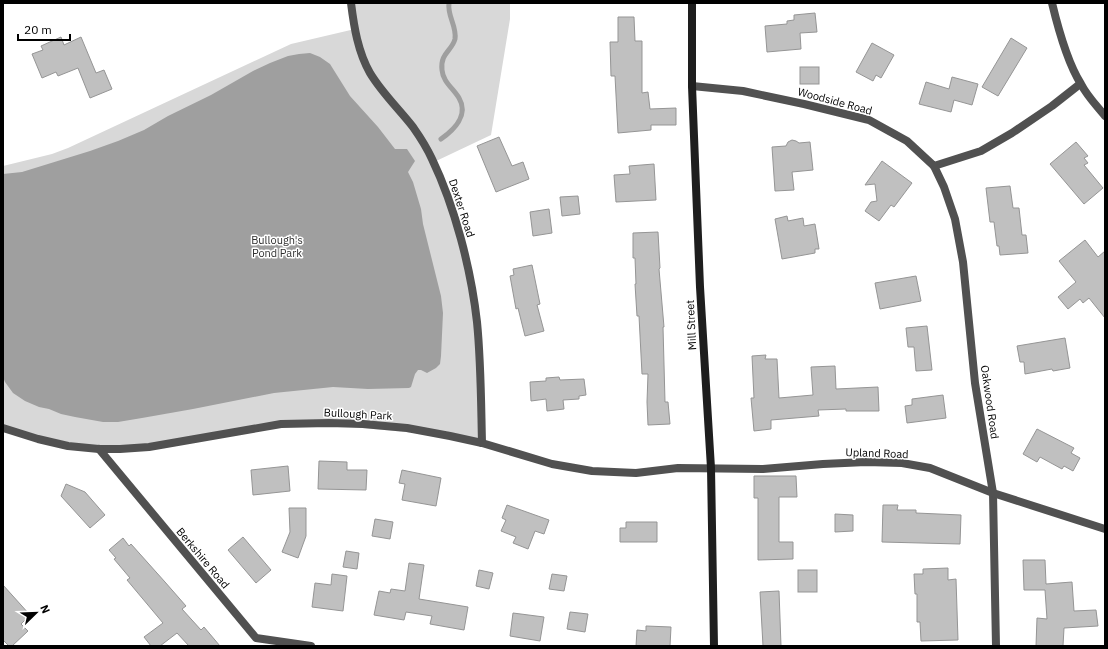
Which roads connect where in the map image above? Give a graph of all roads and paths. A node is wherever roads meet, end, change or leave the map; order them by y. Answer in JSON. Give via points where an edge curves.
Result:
{"nodes":[{"id":1,"x":352,"y":3,"type":"edge"},
{"id":2,"x":692,"y":3,"type":"edge"},
{"id":3,"x":1052,"y":3,"type":"edge"},
{"id":4,"x":1080,"y":84,"type":"junction"},
{"id":5,"x":692,"y":86,"type":"junction"},
{"id":6,"x":1105,"y":116,"type":"edge"},
{"id":7,"x":934,"y":166,"type":"junction"},
{"id":8,"x":3,"y":428,"type":"edge"},
{"id":9,"x":482,"y":443,"type":"junction"},
{"id":10,"x":99,"y":449,"type":"junction"},
{"id":11,"x":711,"y":468,"type":"junction"},
{"id":12,"x":993,"y":493,"type":"junction"},
{"id":13,"x":1105,"y":529,"type":"edge"},
{"id":14,"x":256,"y":638,"type":"junction"},
{"id":15,"x":262,"y":646,"type":"edge"},
{"id":16,"x":311,"y":646,"type":"edge"},
{"id":17,"x":714,"y":646,"type":"edge"},
{"id":18,"x":996,"y":646,"type":"edge"}],
"edges":[{"from":1,"to":9,"type":"street","name":"Dexter Road","via":[[363,58],[390,100],[416,130],[431,156],[443,183],[458,230],[470,276],[477,322]]},
{"from":2,"to":5,"type":"street","name":"Mill Street"},
{"from":3,"to":4,"type":"street","via":[[1062,42]]},
{"from":4,"to":6,"type":"street"},
{"from":4,"to":7,"type":"street","via":[[1052,106],[981,151]]},
{"from":5,"to":7,"type":"street","name":"Woodside Road","via":[[743,91],[869,120],[907,141]]},
{"from":5,"to":11,"type":"street","name":"Mill Street"},
{"from":7,"to":12,"type":"street","name":"Oakwood Road","via":[[955,219],[963,262],[975,383]]},
{"from":8,"to":10,"type":"street","name":"Bullough Park","via":[[47,442]]},
{"from":9,"to":10,"type":"street","name":"Bullough Park","via":[[385,426],[307,423],[281,424],[145,447]]},
{"from":9,"to":11,"type":"street","name":"Bullough Park","via":[[552,464],[592,472],[636,473],[678,468]]},
{"from":10,"to":14,"type":"street","name":"Berkshire Road"},
{"from":11,"to":12,"type":"street","name":"Upland Road","via":[[763,469],[866,462],[902,463],[930,468]]},
{"from":11,"to":17,"type":"street","name":"Mill Street"},
{"from":12,"to":13,"type":"street","name":"Upland Road"},
{"from":12,"to":18,"type":"street","name":"Oakwood Road"},
{"from":14,"to":15,"type":"street","name":"Berkshire Road"},
{"from":14,"to":16,"type":"street"}]}
